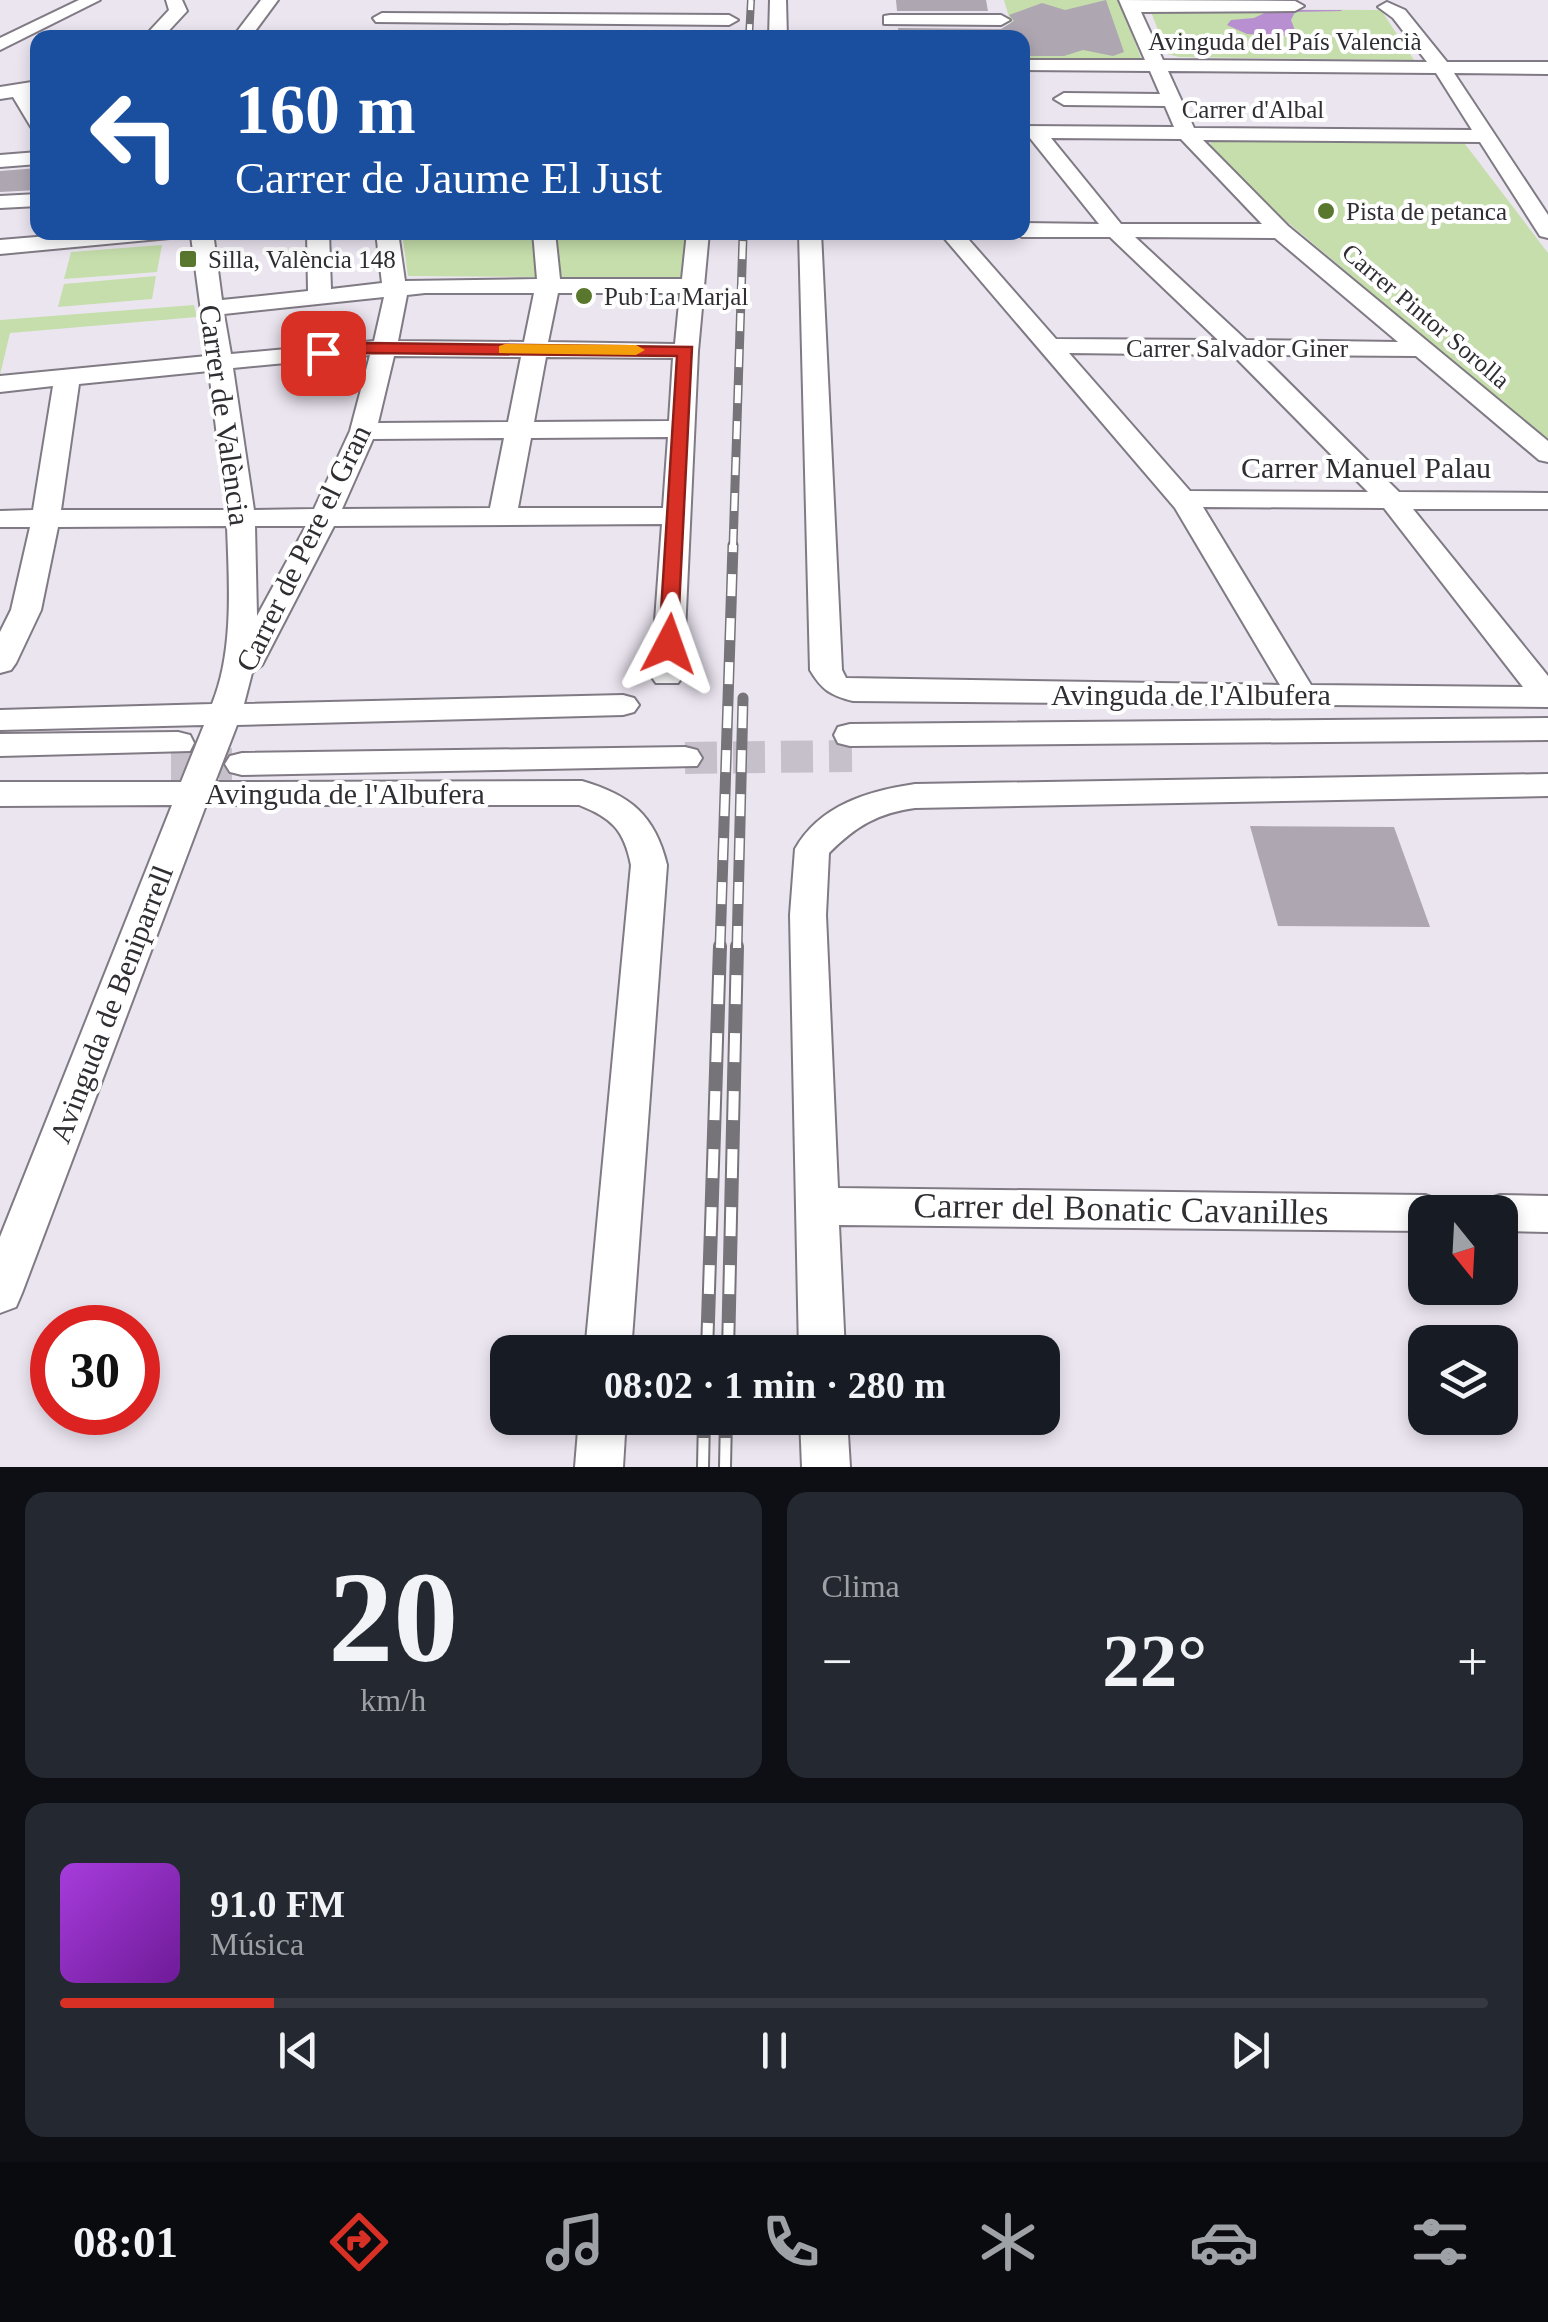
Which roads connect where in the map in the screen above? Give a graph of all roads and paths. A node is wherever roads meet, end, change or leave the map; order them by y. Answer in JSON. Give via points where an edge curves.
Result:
{"nodes":[{"id":1,"x":92,"y":0,"type":"edge"},
{"id":2,"x":174,"y":0,"type":"edge"},
{"id":3,"x":270,"y":0,"type":"edge"},
{"id":4,"x":390,"y":0,"type":"edge"},
{"id":5,"x":592,"y":0,"type":"edge"},
{"id":6,"x":732,"y":0,"type":"edge"},
{"id":7,"x":778,"y":0,"type":"edge"},
{"id":8,"x":887,"y":0,"type":"edge"},
{"id":9,"x":995,"y":0,"type":"edge"},
{"id":10,"x":1128,"y":4,"type":"edge"},
{"id":11,"x":1382,"y":4,"type":"edge"},
{"id":12,"x":1295,"y":6,"type":"dead end"},
{"id":13,"x":382,"y":18,"type":"junction"},
{"id":14,"x":586,"y":28,"type":"edge"},
{"id":15,"x":730,"y":28,"type":"edge"},
{"id":16,"x":891,"y":29,"type":"edge"},
{"id":17,"x":1003,"y":29,"type":"edge"},
{"id":18,"x":30,"y":30,"type":"edge"},
{"id":19,"x":31,"y":30,"type":"edge"},
{"id":20,"x":161,"y":30,"type":"edge"},
{"id":21,"x":247,"y":30,"type":"edge"},
{"id":22,"x":376,"y":30,"type":"edge"},
{"id":23,"x":778,"y":30,"type":"edge"},
{"id":24,"x":0,"y":45,"type":"edge"},
{"id":25,"x":30,"y":46,"type":"edge"},
{"id":26,"x":1030,"y":64,"type":"edge"},
{"id":27,"x":1155,"y":66,"type":"junction"},
{"id":28,"x":1441,"y":68,"type":"junction"},
{"id":29,"x":1548,"y":68,"type":"edge"},
{"id":30,"x":1064,"y":99,"type":"dead end"},
{"id":31,"x":1173,"y":100,"type":"junction"},
{"id":32,"x":1030,"y":132,"type":"edge"},
{"id":33,"x":1030,"y":133,"type":"edge"},
{"id":34,"x":1186,"y":134,"type":"junction"},
{"id":35,"x":1482,"y":136,"type":"junction"},
{"id":36,"x":30,"y":159,"type":"edge"},
{"id":37,"x":0,"y":161,"type":"edge"},
{"id":38,"x":1515,"y":186,"type":"junction"},
{"id":39,"x":1548,"y":186,"type":"edge"},
{"id":40,"x":30,"y":200,"type":"edge"},
{"id":41,"x":0,"y":202,"type":"edge"},
{"id":42,"x":1030,"y":230,"type":"edge"},
{"id":43,"x":1114,"y":230,"type":"junction"},
{"id":44,"x":1280,"y":230,"type":"junction"},
{"id":45,"x":1548,"y":230,"type":"edge"},
{"id":46,"x":33,"y":240,"type":"edge"},
{"id":47,"x":203,"y":240,"type":"edge"},
{"id":48,"x":318,"y":240,"type":"edge"},
{"id":49,"x":388,"y":240,"type":"edge"},
{"id":50,"x":545,"y":240,"type":"edge"},
{"id":51,"x":697,"y":240,"type":"edge"},
{"id":52,"x":810,"y":240,"type":"edge"},
{"id":53,"x":957,"y":240,"type":"edge"},
{"id":54,"x":0,"y":247,"type":"edge"},
{"id":55,"x":548,"y":282,"type":"junction"},
{"id":56,"x":693,"y":286,"type":"junction"},
{"id":57,"x":395,"y":289,"type":"junction"},
{"id":58,"x":320,"y":297,"type":"junction"},
{"id":59,"x":210,"y":308,"type":"junction"},
{"id":60,"x":1053,"y":346,"type":"junction"},
{"id":61,"x":385,"y":348,"type":"junction"},
{"id":62,"x":1240,"y":348,"type":"junction"},
{"id":63,"x":534,"y":349,"type":"junction"},
{"id":64,"x":1422,"y":349,"type":"junction"},
{"id":65,"x":686,"y":350,"type":"junction"},
{"id":66,"x":219,"y":363,"type":"junction"},
{"id":67,"x":66,"y":378,"type":"junction"},
{"id":68,"x":0,"y":384,"type":"edge"},
{"id":69,"x":681,"y":429,"type":"junction"},
{"id":70,"x":363,"y":431,"type":"junction"},
{"id":71,"x":521,"y":431,"type":"junction"},
{"id":72,"x":1548,"y":454,"type":"edge"},
{"id":73,"x":1183,"y":499,"type":"junction"},
{"id":74,"x":1392,"y":500,"type":"junction"},
{"id":75,"x":1548,"y":501,"type":"edge"},
{"id":76,"x":678,"y":516,"type":"junction"},
{"id":77,"x":502,"y":517,"type":"junction"},
{"id":78,"x":0,"y":518,"type":"edge"},
{"id":79,"x":46,"y":519,"type":"junction"},
{"id":80,"x":324,"y":519,"type":"junction"},
{"id":81,"x":241,"y":520,"type":"junction"},
{"id":82,"x":13,"y":610,"type":"edge"},
{"id":83,"x":0,"y":663,"type":"edge"},
{"id":84,"x":667,"y":676,"type":"dead end"},
{"id":85,"x":1301,"y":694,"type":"junction"},
{"id":86,"x":1548,"y":697,"type":"edge"},
{"id":87,"x":228,"y":701,"type":"junction"},
{"id":88,"x":623,"y":705,"type":"dead end"},
{"id":89,"x":0,"y":720,"type":"edge"},
{"id":90,"x":1548,"y":729,"type":"edge"},
{"id":91,"x":0,"y":745,"type":"edge"},
{"id":92,"x":686,"y":747,"type":"tunnel mouth"},
{"id":93,"x":1548,"y":749,"type":"edge"},
{"id":94,"x":245,"y":754,"type":"tunnel mouth"},
{"id":95,"x":0,"y":766,"type":"edge"},
{"id":96,"x":181,"y":767,"type":"junction"},
{"id":97,"x":1548,"y":785,"type":"edge"},
{"id":98,"x":0,"y":794,"type":"edge"},
{"id":99,"x":818,"y":1206,"type":"junction"},
{"id":100,"x":1408,"y":1213,"type":"edge"},
{"id":101,"x":1518,"y":1214,"type":"edge"},
{"id":102,"x":1548,"y":1214,"type":"edge"},
{"id":103,"x":0,"y":1293,"type":"edge"},
{"id":104,"x":609,"y":1335,"type":"edge"},
{"id":105,"x":822,"y":1335,"type":"edge"},
{"id":106,"x":602,"y":1435,"type":"edge"},
{"id":107,"x":825,"y":1435,"type":"edge"},
{"id":108,"x":599,"y":1467,"type":"edge"},
{"id":109,"x":826,"y":1467,"type":"edge"}],
"edges":[{"from":1,"to":19,"type":"street"},
{"from":2,"to":20,"type":"street","via":[[178,11]]},
{"from":3,"to":21,"type":"street"},
{"from":4,"to":13,"type":"street"},
{"from":5,"to":14,"type":"street"},
{"from":6,"to":15,"type":"street"},
{"from":7,"to":23,"type":"street"},
{"from":8,"to":16,"type":"street"},
{"from":9,"to":17,"type":"street"},
{"from":10,"to":12,"type":"street"},
{"from":10,"to":27,"type":"street"},
{"from":11,"to":28,"type":"street","via":[[1399,14]]},
{"from":13,"to":14,"type":"street"},
{"from":13,"to":22,"type":"street"},
{"from":14,"to":15,"type":"street"},
{"from":16,"to":17,"type":"street"},
{"from":18,"to":24,"type":"street"},
{"from":24,"to":25,"type":"street"},
{"from":26,"to":27,"type":"street","name":"Avinguda del País Valencià"},
{"from":27,"to":28,"type":"street","name":"Avinguda del País Valencià"},
{"from":27,"to":31,"type":"street"},
{"from":28,"to":29,"type":"street","name":"Avinguda del País Valencià"},
{"from":28,"to":35,"type":"street"},
{"from":30,"to":31,"type":"street"},
{"from":31,"to":34,"type":"street"},
{"from":32,"to":34,"type":"street","name":"Carrer d'Albal"},
{"from":33,"to":43,"type":"street"},
{"from":34,"to":35,"type":"street","name":"Carrer d'Albal"},
{"from":34,"to":44,"type":"street","name":"Carrer Pintor Sorolla"},
{"from":35,"to":38,"type":"street"},
{"from":36,"to":37,"type":"street"},
{"from":38,"to":39,"type":"street"},
{"from":38,"to":45,"type":"street"},
{"from":40,"to":41,"type":"street"},
{"from":42,"to":43,"type":"street"},
{"from":43,"to":44,"type":"street"},
{"from":43,"to":62,"type":"street"},
{"from":44,"to":64,"type":"street","name":"Carrer Pintor Sorolla"},
{"from":46,"to":54,"type":"street"},
{"from":47,"to":59,"type":"street","name":"Carrer de València"},
{"from":48,"to":58,"type":"street"},
{"from":49,"to":57,"type":"street","name":"Carrer de Pere el Gran"},
{"from":50,"to":55,"type":"street"},
{"from":51,"to":56,"type":"street"},
{"from":52,"to":85,"type":"street","name":"Avinguda de l'Albufera","via":[[826,670],[835,685],[853,691]]},
{"from":53,"to":60,"type":"street"},
{"from":55,"to":56,"type":"street"},
{"from":55,"to":57,"type":"street"},
{"from":55,"to":63,"type":"street"},
{"from":56,"to":65,"type":"street"},
{"from":57,"to":58,"type":"street"},
{"from":57,"to":61,"type":"street","name":"Carrer de Pere el Gran"},
{"from":58,"to":59,"type":"street"},
{"from":59,"to":66,"type":"street","name":"Carrer de València"},
{"from":60,"to":62,"type":"street","name":"Carrer Salvador Giner"},
{"from":60,"to":73,"type":"street"},
{"from":61,"to":63,"type":"street"},
{"from":61,"to":66,"type":"street"},
{"from":61,"to":70,"type":"street","name":"Carrer de Pere el Gran"},
{"from":62,"to":64,"type":"street","name":"Carrer Salvador Giner"},
{"from":62,"to":74,"type":"street"},
{"from":63,"to":65,"type":"street"},
{"from":63,"to":71,"type":"street"},
{"from":64,"to":72,"type":"street","name":"Carrer Pintor Sorolla"},
{"from":65,"to":69,"type":"street"},
{"from":66,"to":67,"type":"street"},
{"from":66,"to":81,"type":"street","name":"Carrer de València","via":[[235,440]]},
{"from":67,"to":68,"type":"street"},
{"from":67,"to":79,"type":"street"},
{"from":69,"to":71,"type":"street"},
{"from":69,"to":76,"type":"street"},
{"from":70,"to":71,"type":"street"},
{"from":70,"to":80,"type":"street","name":"Carrer de Pere el Gran"},
{"from":71,"to":77,"type":"street"},
{"from":73,"to":74,"type":"street","name":"Carrer Manuel Palau"},
{"from":73,"to":85,"type":"street"},
{"from":74,"to":75,"type":"street","name":"Carrer Manuel Palau"},
{"from":74,"to":86,"type":"street"},
{"from":76,"to":77,"type":"street"},
{"from":76,"to":84,"type":"street"},
{"from":77,"to":80,"type":"street"},
{"from":78,"to":79,"type":"street"},
{"from":79,"to":81,"type":"street"},
{"from":79,"to":82,"type":"street"},
{"from":80,"to":81,"type":"street"},
{"from":80,"to":87,"type":"street","name":"Carrer de Pere el Gran"},
{"from":81,"to":87,"type":"street","name":"Carrer de València","via":[[243,632]]},
{"from":82,"to":83,"type":"street"},
{"from":85,"to":86,"type":"street","name":"Avinguda de l'Albufera"},
{"from":87,"to":88,"type":"street"},
{"from":87,"to":89,"type":"street"},
{"from":87,"to":96,"type":"street","name":"Avinguda de Beniparrell"},
{"from":90,"to":93,"type":"street","name":"Avinguda de l'Albufera","via":[[851,745]]},
{"from":91,"to":96,"type":"street","name":"Avinguda de l'Albufera"},
{"from":92,"to":94,"type":"street","name":"Avinguda de l'Albufera"},
{"from":95,"to":96,"type":"street","name":"Avinguda de l'Albufera"},
{"from":96,"to":98,"type":"street","name":"Avinguda de l'Albufera"},
{"from":96,"to":103,"type":"street","name":"Avinguda de Beniparrell"},
{"from":96,"to":104,"type":"street","name":"Avinguda de l'Albufera","via":[[582,793],[626,810],[644,835],[649,864]]},
{"from":97,"to":99,"type":"street","via":[[915,796],[848,812],[812,849],[808,916]]},
{"from":99,"to":100,"type":"street","name":"Carrer del Bonatic Cavanilles"},
{"from":99,"to":105,"type":"street"},
{"from":101,"to":102,"type":"street"},
{"from":106,"to":108,"type":"street"},
{"from":107,"to":109,"type":"street"}]}
